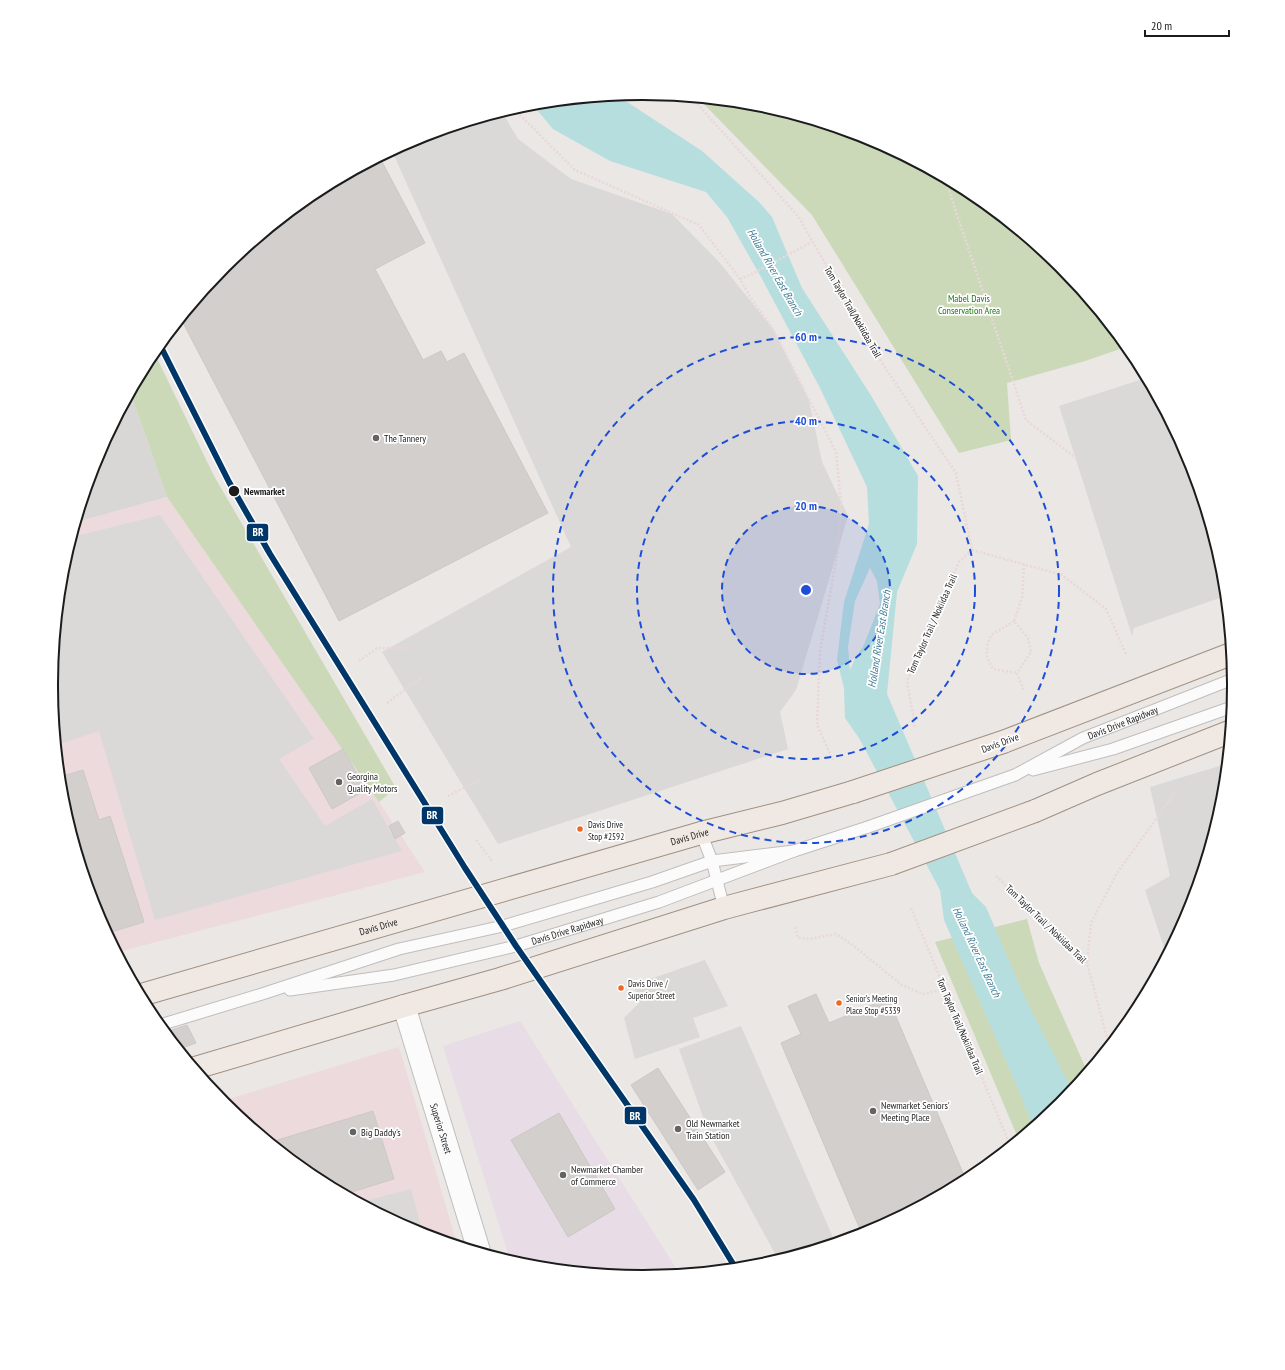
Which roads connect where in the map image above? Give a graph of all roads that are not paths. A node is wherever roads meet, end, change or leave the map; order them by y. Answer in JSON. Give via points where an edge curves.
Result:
{"nodes":[{"id":1,"x":1226,"y":656,"type":"edge"},
{"id":2,"x":1227,"y":681,"type":"edge"},
{"id":3,"x":1226,"y":709,"type":"edge"},
{"id":4,"x":1225,"y":734,"type":"edge"},
{"id":5,"x":1015,"y":775,"type":"junction"},
{"id":6,"x":701,"y":834,"type":"junction"},
{"id":7,"x":794,"y":851,"type":"junction"},
{"id":8,"x":712,"y":861,"type":"junction"},
{"id":9,"x":717,"y":881,"type":"junction"},
{"id":10,"x":724,"y":908,"type":"junction"},
{"id":11,"x":146,"y":993,"type":"edge"},
{"id":12,"x":262,"y":994,"type":"junction"},
{"id":13,"x":404,"y":1006,"type":"junction"},
{"id":14,"x":166,"y":1023,"type":"edge"},
{"id":15,"x":200,"y":1067,"type":"edge"},
{"id":16,"x":477,"y":1245,"type":"edge"}],
"edges":[{"from":1,"to":6,"type":"main road","name":"Davis Drive","bridge":true,"via":[[1003,742],[853,792]]},
{"from":2,"to":5,"type":"lane","name":"Davis Drive Rapidway","via":[[1083,738]]},
{"from":3,"to":5,"type":"lane","name":"Davis Drive Rapidway","via":[[1112,749]]},
{"from":4,"to":10,"type":"main road","bridge":true,"via":[[1035,811],[891,864]]},
{"from":5,"to":7,"type":"lane","name":"Davis Drive Rapidway","bridge":true},
{"from":6,"to":8,"type":"lane"},
{"from":6,"to":11,"type":"main road","name":"Davis Drive"},
{"from":7,"to":8,"type":"lane","name":"Davis Drive Rapidway"},
{"from":7,"to":9,"type":"lane","name":"Davis Drive Rapidway"},
{"from":8,"to":9,"type":"lane"},
{"from":8,"to":12,"type":"lane","name":"Davis Drive Rapidway","via":[[652,882],[503,926],[399,949]]},
{"from":9,"to":10,"type":"lane"},
{"from":9,"to":12,"type":"lane","name":"Davis Drive Rapidway","via":[[659,902],[516,946],[394,975]]},
{"from":10,"to":13,"type":"main road","via":[[500,979]]},
{"from":12,"to":14,"type":"lane","name":"Davis Drive Rapidway"},
{"from":13,"to":15,"type":"main road"},
{"from":13,"to":16,"type":"street","name":"Superior Street"}]}
